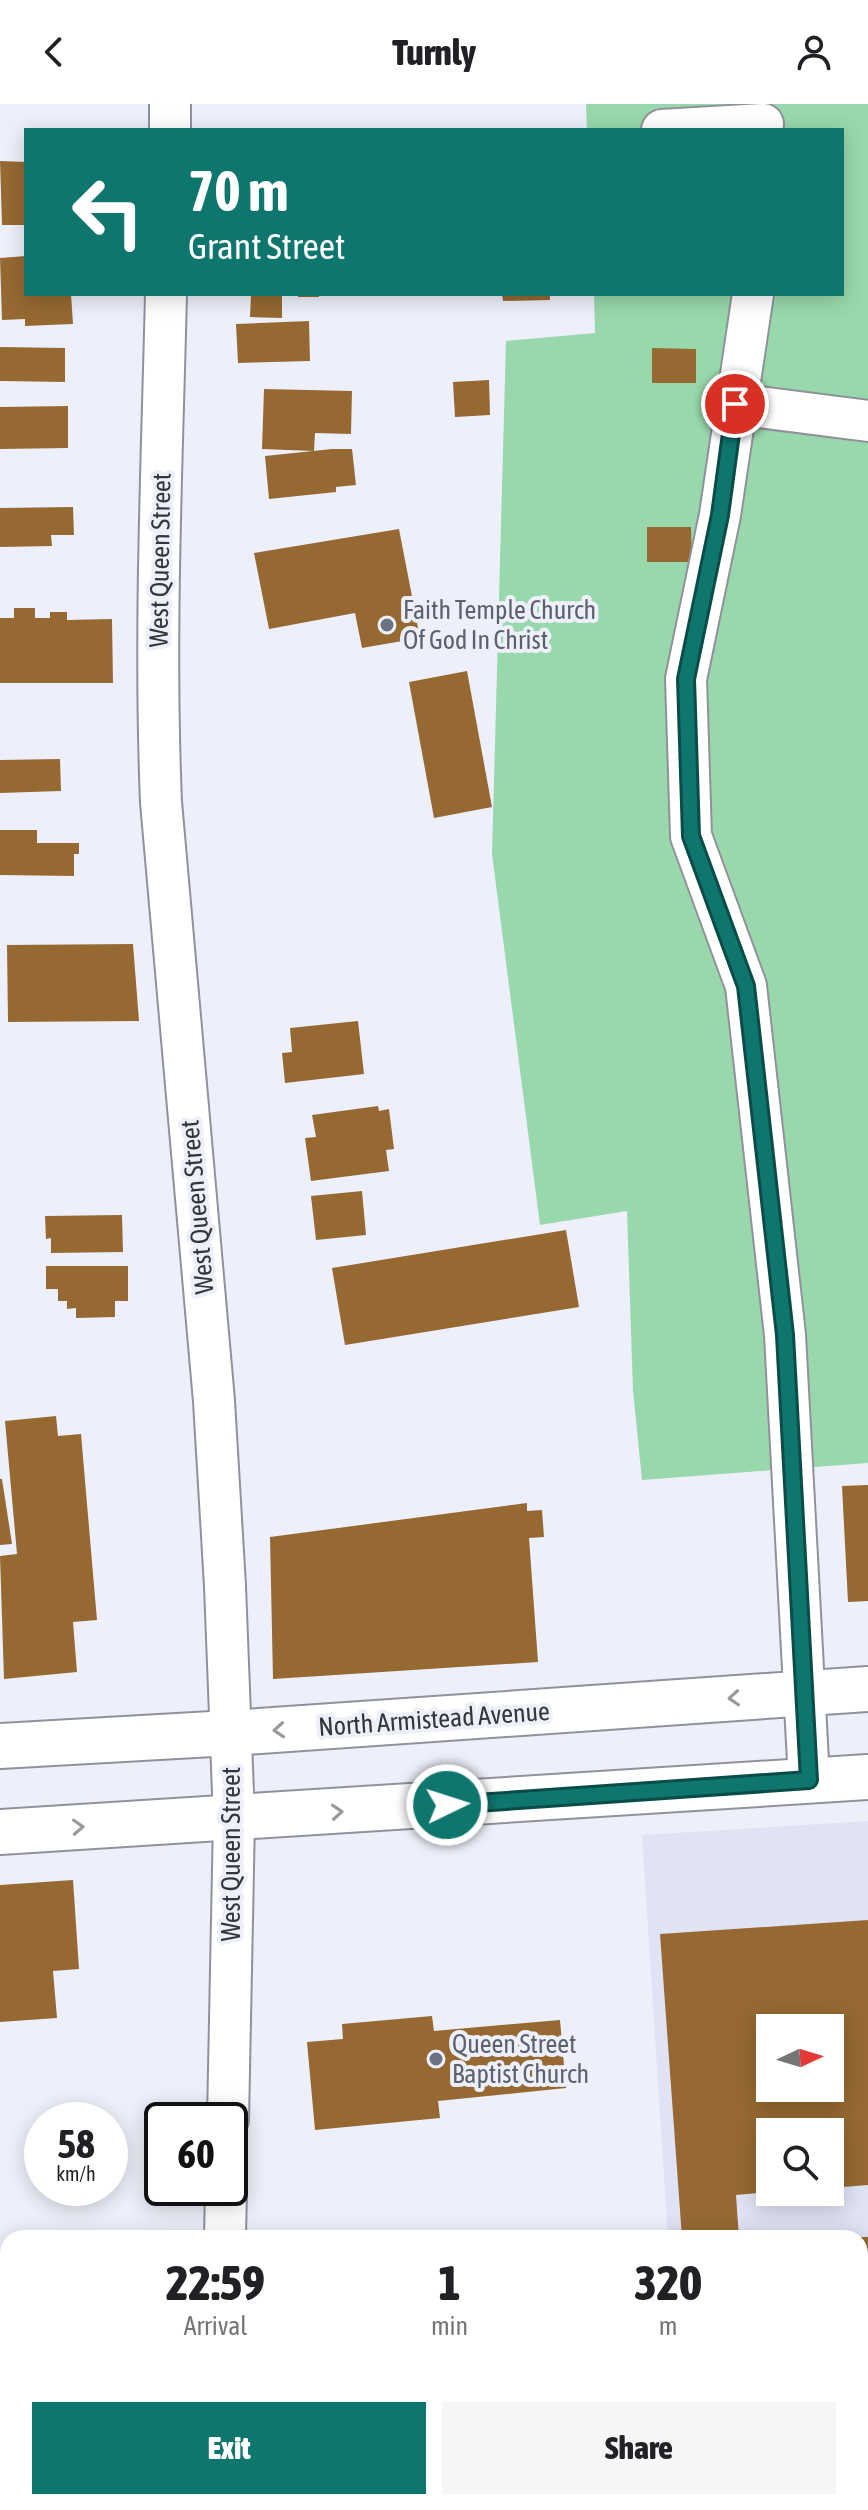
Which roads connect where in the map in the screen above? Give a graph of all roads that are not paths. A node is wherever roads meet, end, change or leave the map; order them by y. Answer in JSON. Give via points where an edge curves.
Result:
{"nodes":[{"id":1,"x":170,"y":104,"type":"edge"},
{"id":2,"x":763,"y":119,"type":"edge"},
{"id":3,"x":170,"y":128,"type":"edge"},
{"id":4,"x":680,"y":128,"type":"edge"},
{"id":5,"x":166,"y":296,"type":"edge"},
{"id":6,"x":753,"y":296,"type":"edge"},
{"id":7,"x":735,"y":404,"type":"junction"},
{"id":8,"x":868,"y":421,"type":"edge"},
{"id":9,"x":868,"y":1689,"type":"edge"},
{"id":10,"x":803,"y":1693,"type":"junction"},
{"id":11,"x":230,"y":1733,"type":"junction"},
{"id":12,"x":0,"y":1746,"type":"edge"},
{"id":13,"x":868,"y":1777,"type":"edge"},
{"id":14,"x":809,"y":1780,"type":"junction"},
{"id":15,"x":234,"y":1819,"type":"junction"},
{"id":16,"x":0,"y":1832,"type":"edge"},
{"id":17,"x":228,"y":2102,"type":"edge"},
{"id":18,"x":226,"y":2206,"type":"edge"},
{"id":19,"x":225,"y":2230,"type":"edge"}],
"edges":[{"from":1,"to":3,"type":"street"},
{"from":2,"to":4,"type":"street"},
{"from":5,"to":11,"type":"street","name":"West Queen Street","via":[[158,591],[161,786],[214,1401]]},
{"from":6,"to":7,"type":"street"},
{"from":7,"to":8,"type":"street"},
{"from":7,"to":10,"type":"street","via":[[720,515],[686,679],[691,836],[746,986],[785,1335]]},
{"from":9,"to":10,"type":"main road","name":"North Armistead Avenue"},
{"from":10,"to":11,"type":"main road","name":"North Armistead Avenue","one_way":true},
{"from":10,"to":14,"type":"street"},
{"from":11,"to":12,"type":"main road","name":"North Armistead Avenue"},
{"from":11,"to":15,"type":"street","name":"West Queen Street"},
{"from":13,"to":14,"type":"main road"},
{"from":15,"to":14,"type":"main road","one_way":true},
{"from":16,"to":15,"type":"main road","one_way":true},
{"from":15,"to":17,"type":"street","name":"West Queen Street"},
{"from":18,"to":19,"type":"street"}]}
